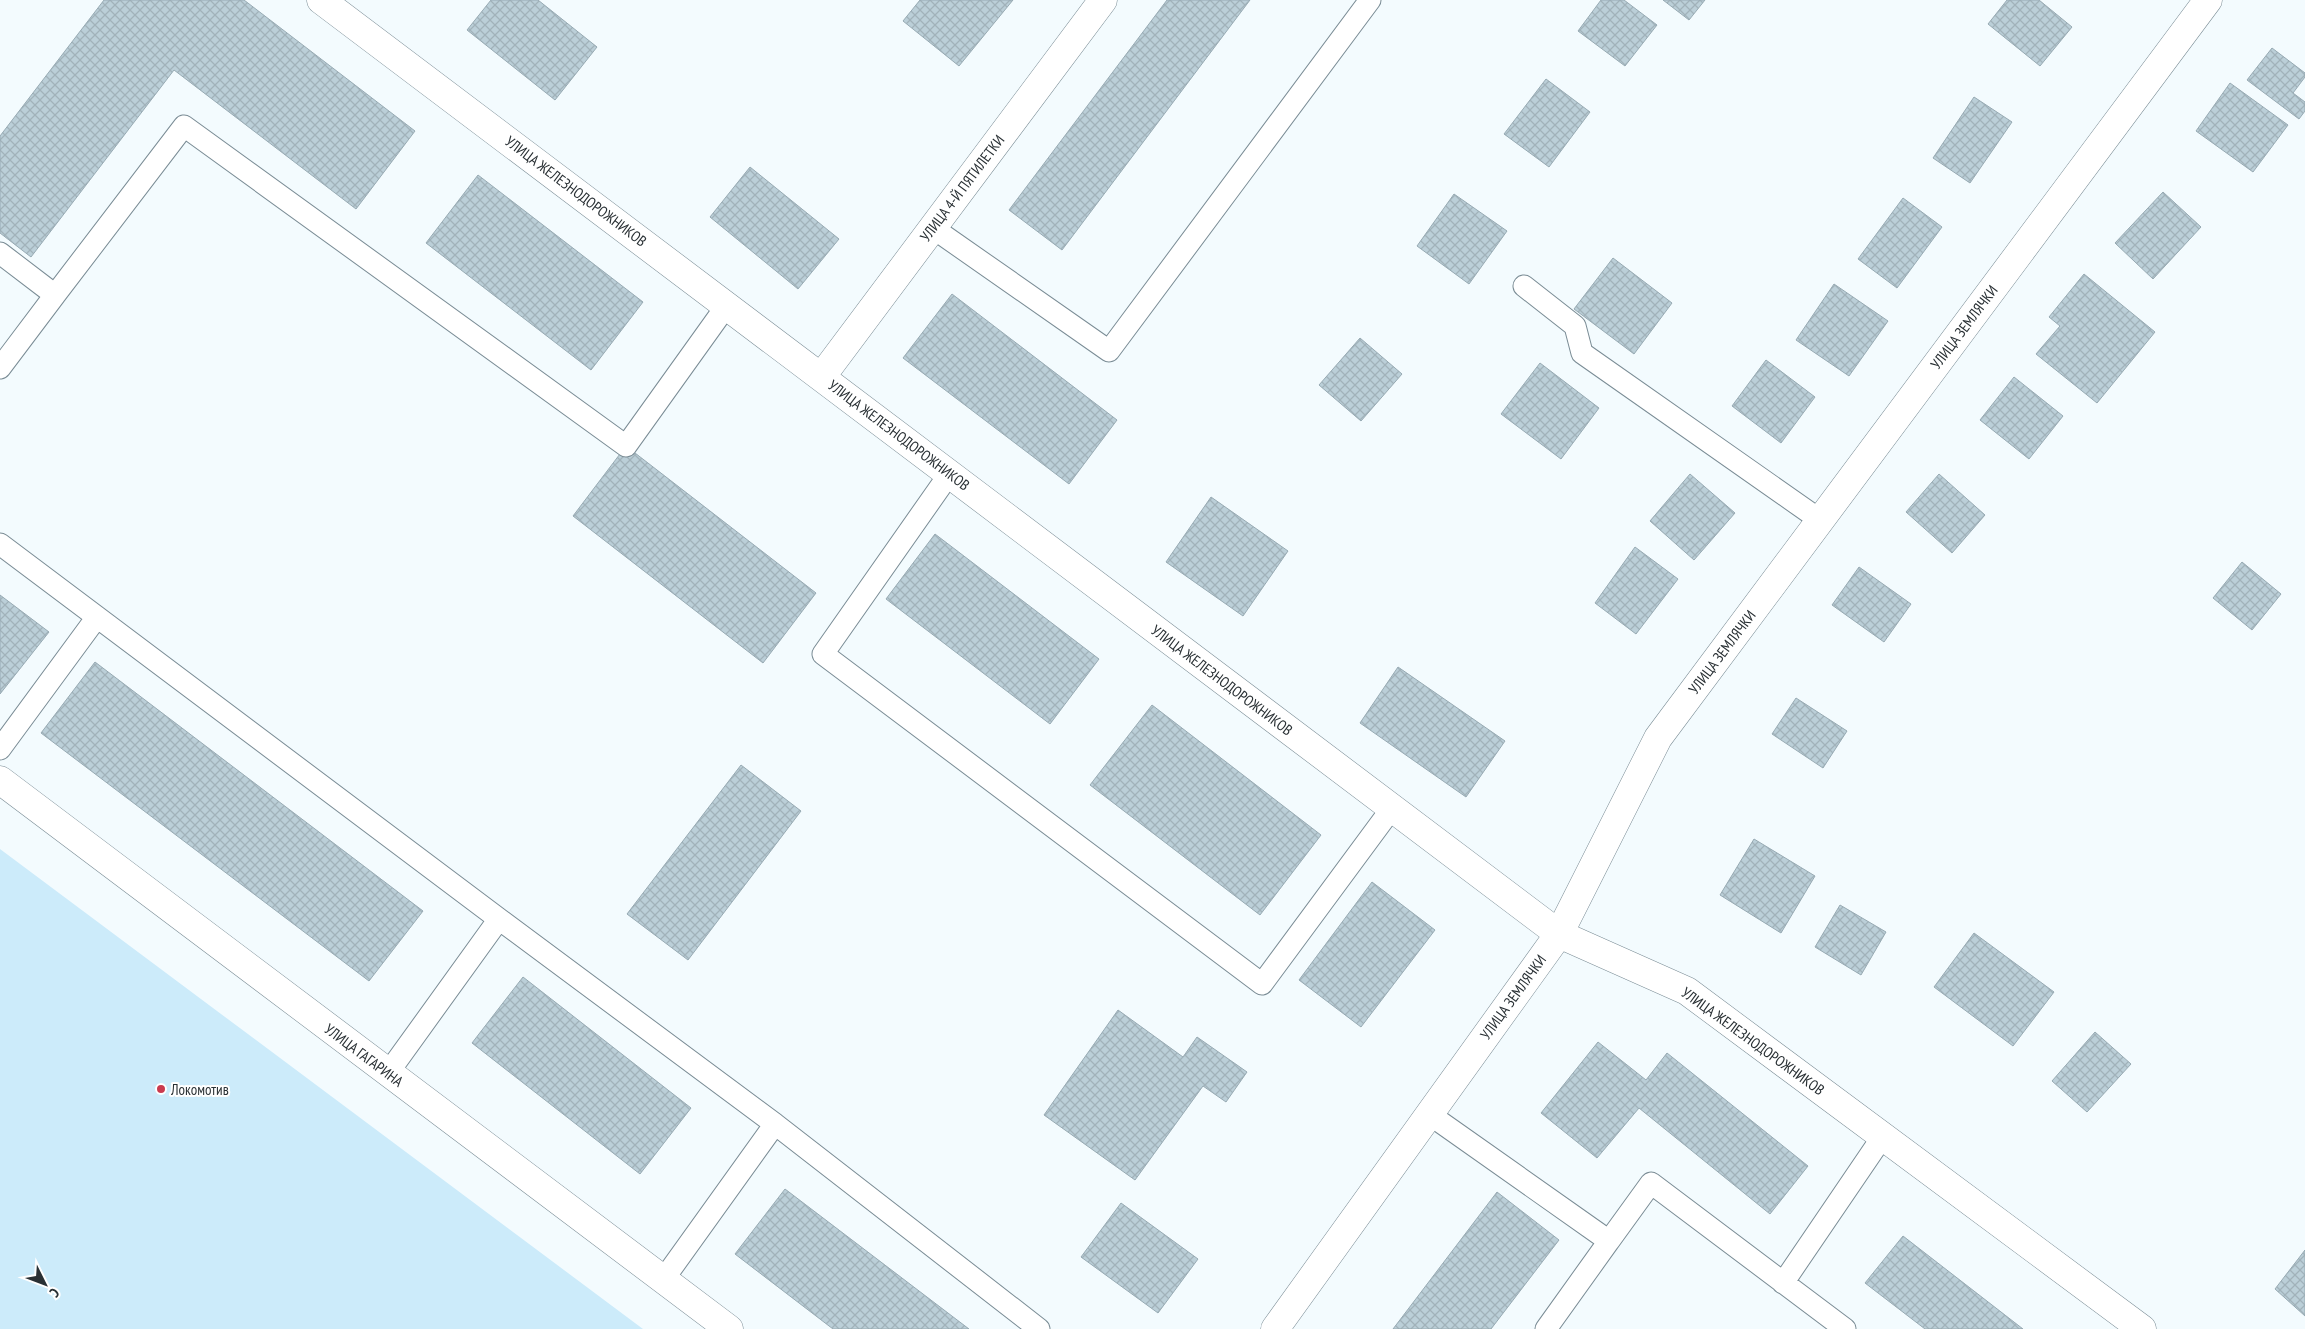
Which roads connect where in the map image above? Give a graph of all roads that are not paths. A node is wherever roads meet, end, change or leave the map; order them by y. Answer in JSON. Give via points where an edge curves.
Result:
{"nodes":[{"id":1,"x":321,"y":0,"type":"edge"},
{"id":2,"x":1103,"y":0,"type":"edge"},
{"id":3,"x":1370,"y":0,"type":"edge"},
{"id":4,"x":2208,"y":0,"type":"edge"},
{"id":5,"x":933,"y":228,"type":"junction"},
{"id":6,"x":0,"y":253,"type":"edge"},
{"id":7,"x":1524,"y":286,"type":"dead end"},
{"id":8,"x":55,"y":295,"type":"junction"},
{"id":9,"x":727,"y":304,"type":"junction"},
{"id":10,"x":0,"y":368,"type":"edge"},
{"id":11,"x":822,"y":376,"type":"junction"},
{"id":12,"x":950,"y":473,"type":"junction"},
{"id":13,"x":1820,"y":520,"type":"junction"},
{"id":14,"x":0,"y":544,"type":"edge"},
{"id":15,"x":96,"y":617,"type":"junction"},
{"id":16,"x":0,"y":749,"type":"edge"},
{"id":17,"x":0,"y":780,"type":"edge"},
{"id":18,"x":1392,"y":808,"type":"junction"},
{"id":19,"x":499,"y":919,"type":"junction"},
{"id":20,"x":1559,"y":934,"type":"junction"},
{"id":21,"x":388,"y":1073,"type":"junction"},
{"id":22,"x":1429,"y":1114,"type":"junction"},
{"id":23,"x":775,"y":1124,"type":"junction"},
{"id":24,"x":1883,"y":1136,"type":"junction"},
{"id":25,"x":1608,"y":1241,"type":"junction"},
{"id":26,"x":663,"y":1280,"type":"junction"},
{"id":27,"x":1783,"y":1283,"type":"junction"},
{"id":28,"x":729,"y":1329,"type":"edge"},
{"id":29,"x":1039,"y":1329,"type":"edge"},
{"id":30,"x":1275,"y":1329,"type":"edge"},
{"id":31,"x":1546,"y":1329,"type":"edge"},
{"id":32,"x":1845,"y":1329,"type":"edge"},
{"id":33,"x":2142,"y":1329,"type":"edge"}],
"edges":[{"from":1,"to":9,"type":"street","name":"УЛИЦА ЖЕЛЕЗНОДОРОЖНИКОВ"},
{"from":2,"to":5,"type":"street","name":"УЛИЦА 4-Й ПЯТИЛЕТКИ"},
{"from":3,"to":5,"type":"lane","via":[[1109,351]]},
{"from":4,"to":13,"type":"street","name":"УЛИЦА ЗЕМЛЯЧКИ"},
{"from":5,"to":11,"type":"street","name":"УЛИЦА 4-Й ПЯТИЛЕТКИ"},
{"from":6,"to":8,"type":"lane"},
{"from":7,"to":13,"type":"lane","via":[[1575,326],[1582,353]]},
{"from":8,"to":9,"type":"lane","via":[[184,126],[626,446]]},
{"from":8,"to":10,"type":"lane"},
{"from":9,"to":11,"type":"street","name":"УЛИЦА ЖЕЛЕЗНОДОРОЖНИКОВ"},
{"from":11,"to":12,"type":"street","name":"УЛИЦА ЖЕЛЕЗНОДОРОЖНИКОВ"},
{"from":12,"to":18,"type":"street","name":"УЛИЦА ЖЕЛЕЗНОДОРОЖНИКОВ"},
{"from":12,"to":18,"type":"lane","via":[[823,654],[1262,984]]},
{"from":13,"to":20,"type":"street","name":"УЛИЦА ЗЕМЛЯЧКИ","via":[[1658,738]]},
{"from":14,"to":15,"type":"lane"},
{"from":15,"to":16,"type":"lane"},
{"from":15,"to":19,"type":"lane"},
{"from":17,"to":21,"type":"street","name":"УЛИЦА ГАГАРИНА"},
{"from":18,"to":20,"type":"street","name":"УЛИЦА ЖЕЛЕЗНОДОРОЖНИКОВ"},
{"from":19,"to":21,"type":"lane"},
{"from":19,"to":23,"type":"lane"},
{"from":20,"to":22,"type":"street","name":"УЛИЦА ЗЕМЛЯЧКИ"},
{"from":20,"to":24,"type":"street","name":"УЛИЦА ЖЕЛЕЗНОДОРОЖНИКОВ","via":[[1687,991]]},
{"from":21,"to":26,"type":"street","name":"УЛИЦА ГАГАРИНА"},
{"from":22,"to":25,"type":"lane"},
{"from":22,"to":30,"type":"street","name":"УЛИЦА ЗЕМЛЯЧКИ"},
{"from":23,"to":26,"type":"lane"},
{"from":23,"to":29,"type":"lane"},
{"from":24,"to":27,"type":"lane"},
{"from":24,"to":33,"type":"street","name":"УЛИЦА ЖЕЛЕЗНОДОРОЖНИКОВ"},
{"from":25,"to":27,"type":"lane","via":[[1652,1183]]},
{"from":25,"to":31,"type":"lane"},
{"from":26,"to":28,"type":"street","name":"УЛИЦА ГАГАРИНА"},
{"from":27,"to":32,"type":"lane"}]}
